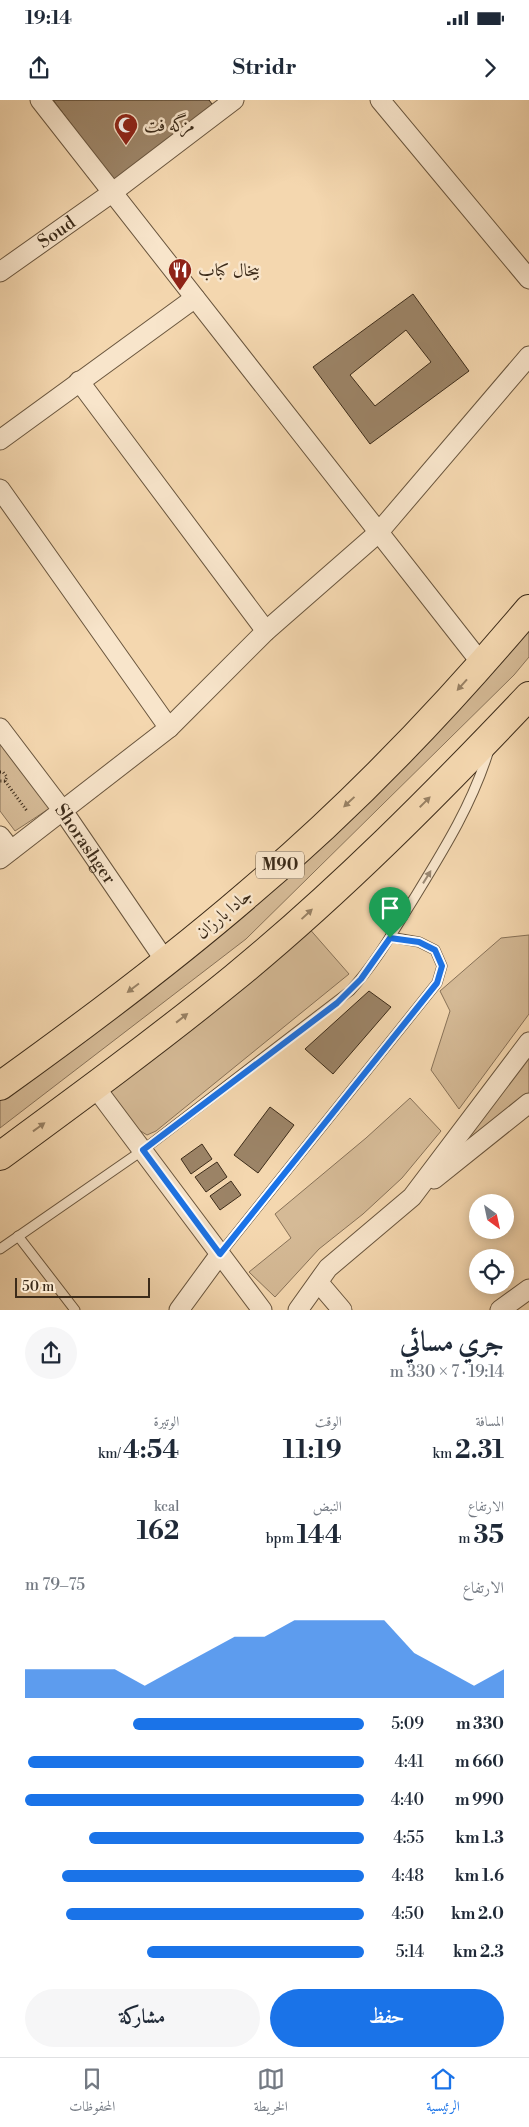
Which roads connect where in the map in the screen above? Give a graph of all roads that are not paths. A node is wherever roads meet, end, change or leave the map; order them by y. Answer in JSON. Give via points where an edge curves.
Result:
{"nodes":[{"id":1,"x":40,"y":100,"type":"edge"},
{"id":2,"x":380,"y":100,"type":"edge"},
{"id":3,"x":223,"y":103,"type":"edge"},
{"id":4,"x":113,"y":192,"type":"junction"},
{"id":5,"x":1,"y":269,"type":"edge"},
{"id":6,"x":529,"y":279,"type":"edge"},
{"id":7,"x":195,"y":298,"type":"junction"},
{"id":8,"x":529,"y":356,"type":"edge"},
{"id":9,"x":79,"y":381,"type":"junction"},
{"id":10,"x":0,"y":440,"type":"edge"},
{"id":11,"x":0,"y":490,"type":"edge"},
{"id":12,"x":378,"y":533,"type":"junction"},
{"id":13,"x":529,"y":609,"type":"edge"},
{"id":14,"x":266,"y":631,"type":"junction"},
{"id":15,"x":482,"y":664,"type":"junction"},
{"id":16,"x":529,"y":696,"type":"edge"},
{"id":17,"x":0,"y":728,"type":"edge"},
{"id":18,"x":169,"y":728,"type":"junction"},
{"id":19,"x":494,"y":733,"type":"junction"},
{"id":20,"x":63,"y":811,"type":"junction"},
{"id":21,"x":4,"y":848,"type":"edge"},
{"id":22,"x":390,"y":938,"type":"junction"},
{"id":23,"x":166,"y":962,"type":"junction"},
{"id":24,"x":529,"y":1042,"type":"edge"},
{"id":25,"x":0,"y":1086,"type":"edge"},
{"id":26,"x":95,"y":1087,"type":"junction"},
{"id":27,"x":529,"y":1103,"type":"edge"},
{"id":28,"x":143,"y":1150,"type":"junction"},
{"id":29,"x":0,"y":1156,"type":"edge"},
{"id":30,"x":412,"y":1197,"type":"junction"},
{"id":31,"x":18,"y":1236,"type":"junction"},
{"id":32,"x":0,"y":1249,"type":"edge"},
{"id":33,"x":220,"y":1254,"type":"junction"},
{"id":34,"x":319,"y":1283,"type":"junction"},
{"id":35,"x":529,"y":1289,"type":"edge"},
{"id":36,"x":75,"y":1310,"type":"edge"},
{"id":37,"x":180,"y":1310,"type":"edge"},
{"id":38,"x":262,"y":1310,"type":"edge"},
{"id":39,"x":298,"y":1310,"type":"edge"},
{"id":40,"x":342,"y":1310,"type":"edge"},
{"id":41,"x":500,"y":1310,"type":"edge"}],
"edges":[{"from":1,"to":4,"type":"street"},
{"from":2,"to":6,"type":"street"},
{"from":3,"to":4,"type":"street","name":"Soud"},
{"from":4,"to":5,"type":"street","name":"Soud"},
{"from":4,"to":7,"type":"street"},
{"from":7,"to":9,"type":"street"},
{"from":7,"to":12,"type":"street"},
{"from":8,"to":12,"type":"street"},
{"from":9,"to":10,"type":"street"},
{"from":9,"to":14,"type":"street"},
{"from":11,"to":18,"type":"street"},
{"from":12,"to":14,"type":"street"},
{"from":12,"to":15,"type":"street"},
{"from":13,"to":15,"type":"highway","name":"جادا بارزان","number":"M90"},
{"from":14,"to":18,"type":"street"},
{"from":15,"to":23,"type":"highway","name":"جادا بارزان","number":"M90","one_way":true,"via":[[356,796],[249,894]]},
{"from":16,"to":19,"type":"highway"},
{"from":17,"to":20,"type":"street","name":"Shorashger"},
{"from":18,"to":20,"type":"street"},
{"from":22,"to":19,"type":"lane","one_way":true,"via":[[463,818]]},
{"from":26,"to":19,"type":"highway","one_way":true,"via":[[235,977],[299,921]]},
{"from":20,"to":21,"type":"street"},
{"from":20,"to":23,"type":"street","name":"Shorashger"},
{"from":22,"to":28,"type":"lane","via":[[367,972],[337,1003]]},
{"from":22,"to":33,"type":"lane","via":[[419,942],[435,950],[442,966],[437,983]]},
{"from":23,"to":25,"type":"highway","name":"جادا بارزان","number":"M90","one_way":true},
{"from":24,"to":30,"type":"street"},
{"from":26,"to":28,"type":"street"},
{"from":29,"to":26,"type":"highway","one_way":true},
{"from":27,"to":30,"type":"street"},
{"from":28,"to":31,"type":"lane"},
{"from":28,"to":33,"type":"street"},
{"from":30,"to":34,"type":"street","via":[[328,1268]]},
{"from":31,"to":32,"type":"lane"},
{"from":31,"to":36,"type":"lane"},
{"from":33,"to":37,"type":"street"},
{"from":33,"to":38,"type":"street"},
{"from":34,"to":39,"type":"street"},
{"from":34,"to":40,"type":"street"},
{"from":35,"to":41,"type":"street"}]}
